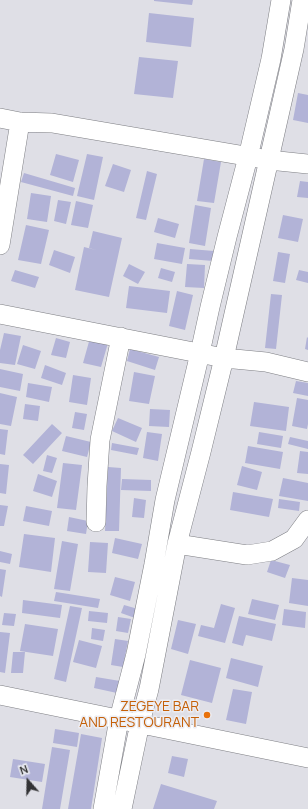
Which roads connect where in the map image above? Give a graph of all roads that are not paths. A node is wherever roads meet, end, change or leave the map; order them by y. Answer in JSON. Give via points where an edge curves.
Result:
{"nodes":[{"id":1,"x":281,"y":0,"type":"edge"},
{"id":2,"x":302,"y":0,"type":"edge"},
{"id":3,"x":0,"y":118,"type":"edge"},
{"id":4,"x":20,"y":122,"type":"junction"},
{"id":5,"x":248,"y":157,"type":"junction"},
{"id":6,"x":269,"y":160,"type":"junction"},
{"id":7,"x":308,"y":164,"type":"edge"},
{"id":8,"x":0,"y":245,"type":"edge"},
{"id":9,"x":0,"y":314,"type":"edge"},
{"id":10,"x":122,"y":337,"type":"junction"},
{"id":11,"x":200,"y":353,"type":"junction"},
{"id":12,"x":224,"y":358,"type":"junction"},
{"id":13,"x":308,"y":372,"type":"edge"},
{"id":14,"x":308,"y":520,"type":"edge"},
{"id":15,"x":96,"y":522,"type":"dead end"},
{"id":16,"x":177,"y":544,"type":"junction"},
{"id":17,"x":0,"y":695,"type":"edge"},
{"id":18,"x":119,"y":719,"type":"junction"},
{"id":19,"x":140,"y":723,"type":"junction"},
{"id":20,"x":308,"y":758,"type":"edge"},
{"id":21,"x":104,"y":809,"type":"edge"},
{"id":22,"x":122,"y":809,"type":"edge"}],
"edges":[{"from":1,"to":5,"type":"street","via":[[271,59]]},
{"from":2,"to":6,"type":"street","via":[[294,49]]},
{"from":3,"to":4,"type":"street"},
{"from":4,"to":5,"type":"street","via":[[52,123]]},
{"from":4,"to":8,"type":"street"},
{"from":5,"to":6,"type":"street"},
{"from":5,"to":11,"type":"street"},
{"from":6,"to":7,"type":"street"},
{"from":6,"to":12,"type":"street"},
{"from":9,"to":10,"type":"street"},
{"from":10,"to":11,"type":"street"},
{"from":10,"to":15,"type":"street","via":[[100,440]]},
{"from":11,"to":12,"type":"street"},
{"from":11,"to":18,"type":"street","via":[[165,500],[137,646]]},
{"from":12,"to":13,"type":"street","via":[[266,362]]},
{"from":12,"to":16,"type":"street"},
{"from":14,"to":16,"type":"street","via":[[294,539],[272,551],[247,555]]},
{"from":16,"to":19,"type":"street","via":[[150,689]]},
{"from":17,"to":18,"type":"street"},
{"from":18,"to":19,"type":"street"},
{"from":18,"to":21,"type":"street"},
{"from":19,"to":20,"type":"street"},
{"from":19,"to":22,"type":"street"}]}
